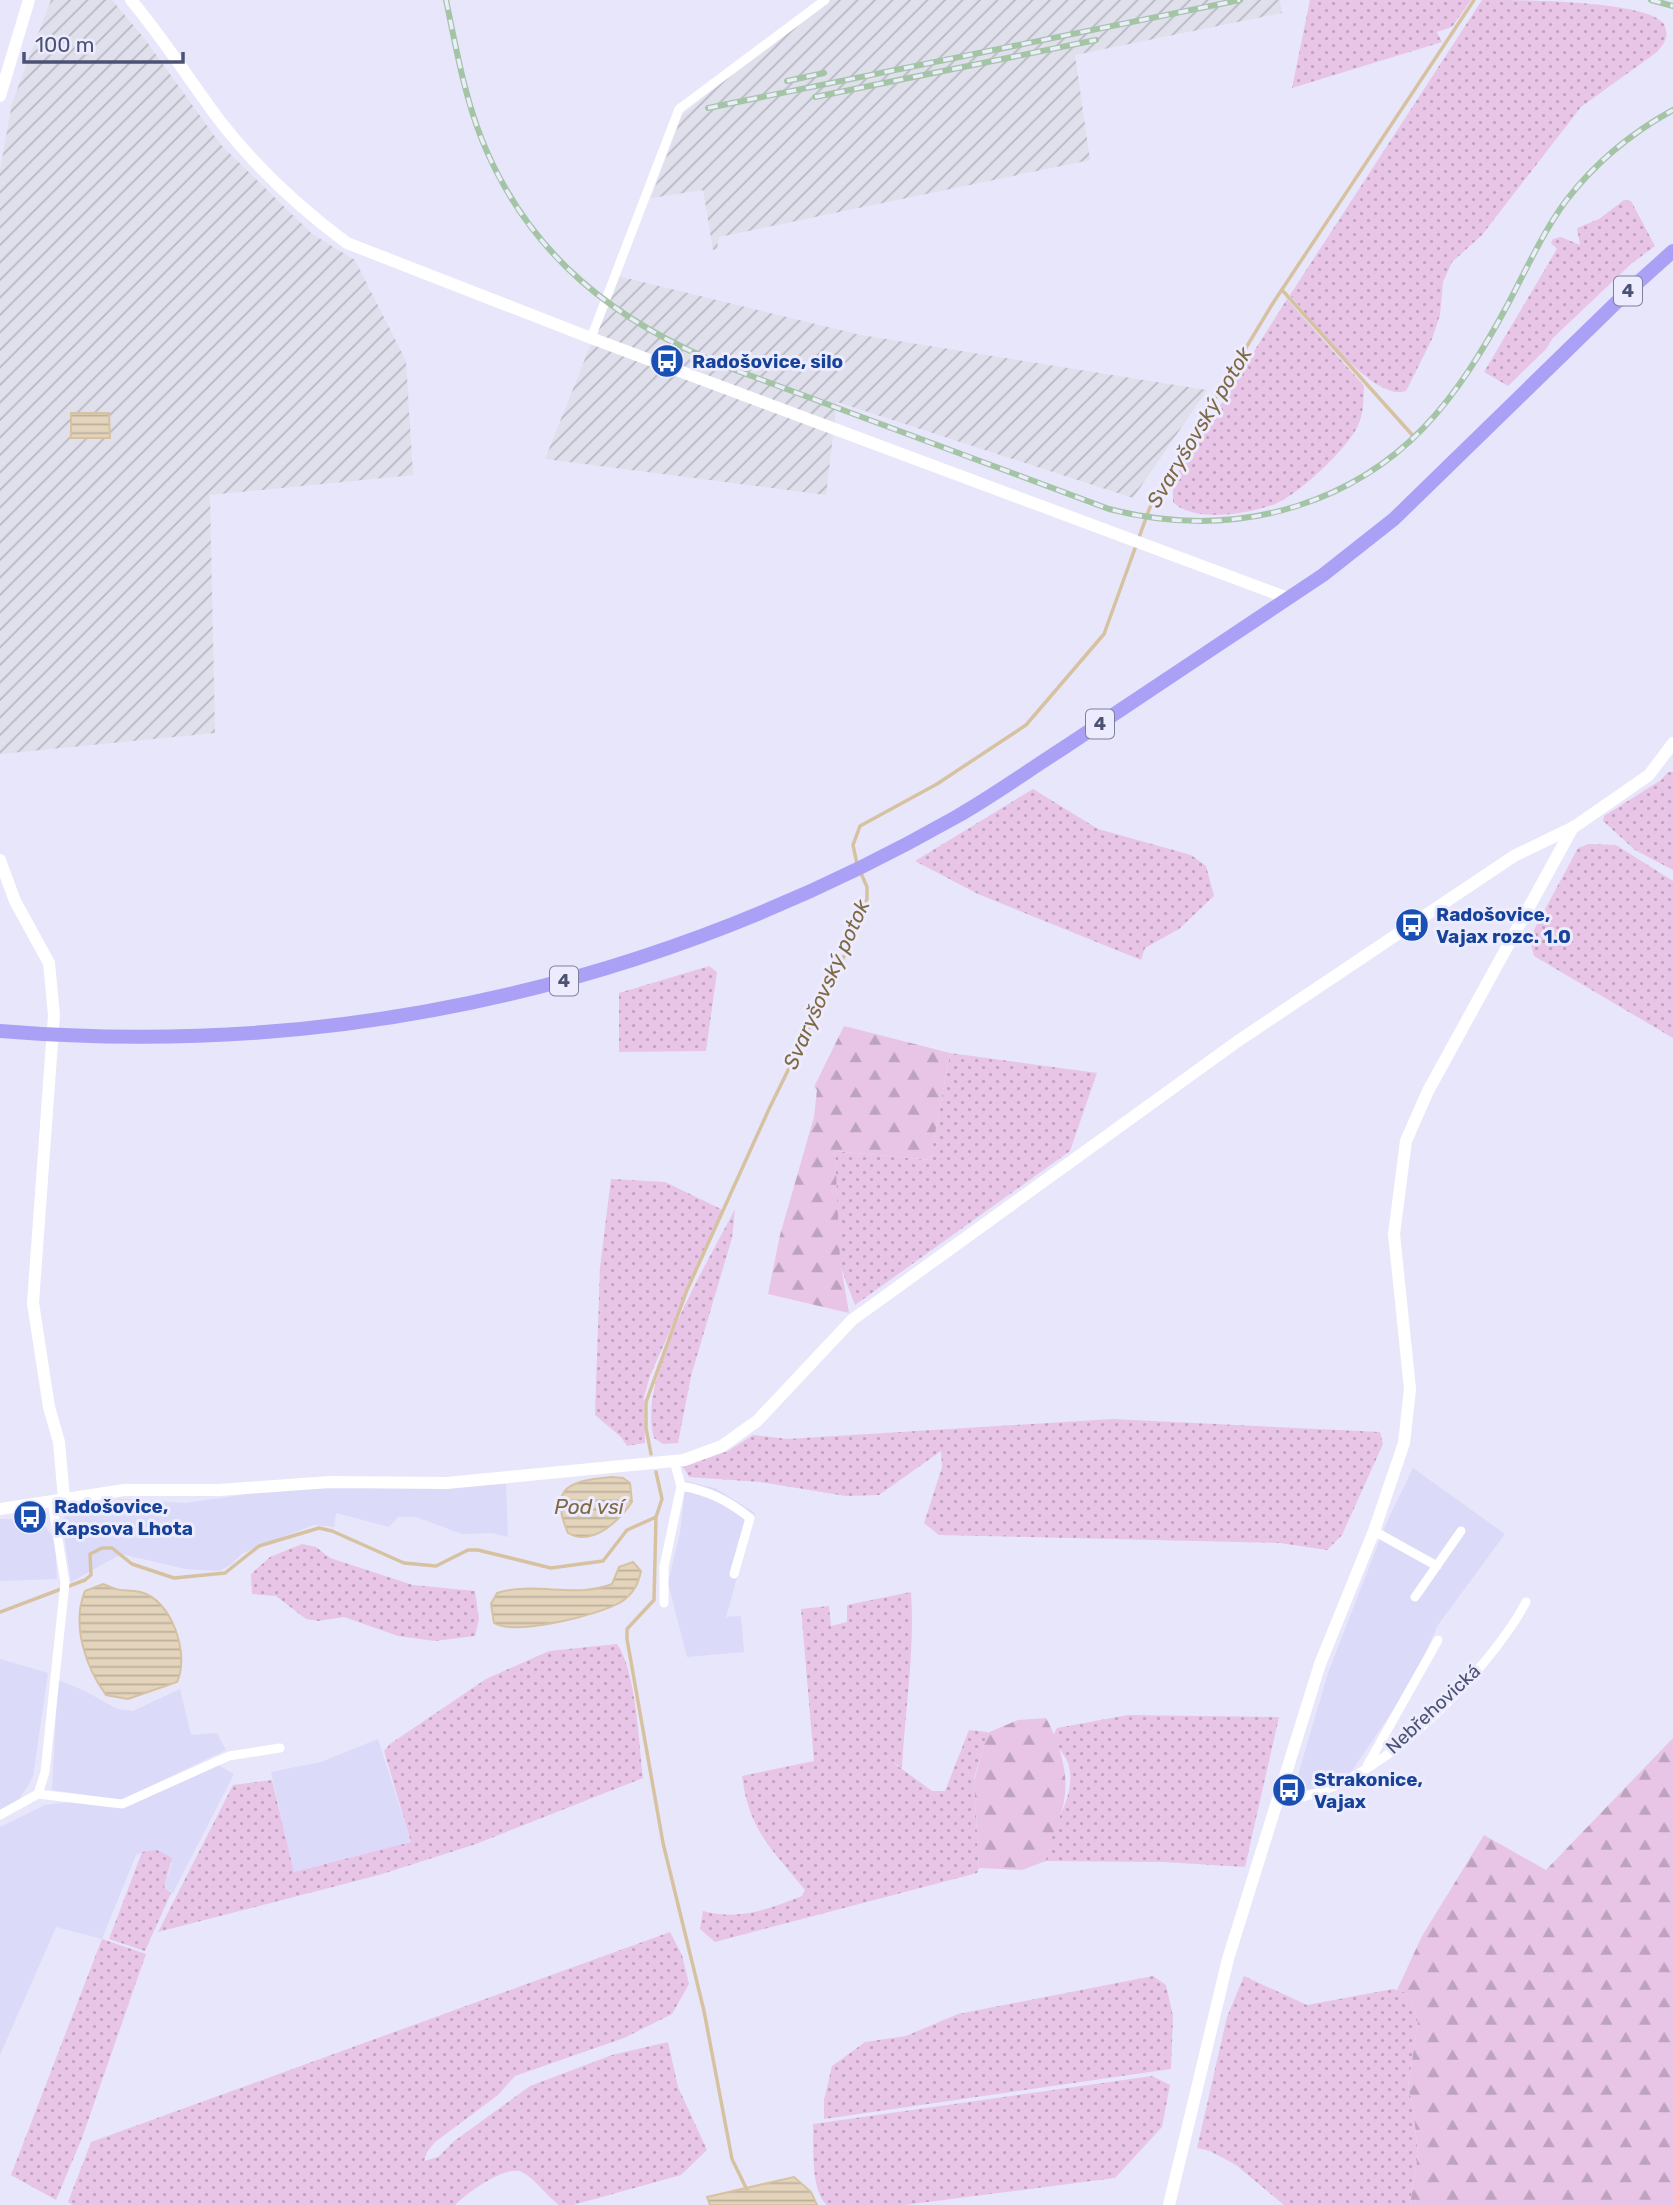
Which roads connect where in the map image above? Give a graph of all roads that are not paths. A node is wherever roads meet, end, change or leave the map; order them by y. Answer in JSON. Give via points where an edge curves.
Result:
{"nodes":[{"id":1,"x":29,"y":0,"type":"edge"},
{"id":2,"x":131,"y":0,"type":"edge"},
{"id":3,"x":825,"y":0,"type":"edge"},
{"id":4,"x":0,"y":96,"type":"edge"},
{"id":5,"x":1673,"y":251,"type":"edge"},
{"id":6,"x":591,"y":338,"type":"junction"},
{"id":7,"x":1288,"y":598,"type":"junction"},
{"id":8,"x":1673,"y":743,"type":"edge"},
{"id":9,"x":1574,"y":827,"type":"junction"},
{"id":10,"x":0,"y":860,"type":"edge"},
{"id":11,"x":0,"y":1031,"type":"edge"},
{"id":12,"x":52,"y":1036,"type":"junction"},
{"id":13,"x":674,"y":1461,"type":"junction"},
{"id":14,"x":681,"y":1486,"type":"junction"},
{"id":15,"x":58,"y":1500,"type":"junction"},
{"id":16,"x":0,"y":1509,"type":"edge"},
{"id":17,"x":1374,"y":1531,"type":"junction"},
{"id":18,"x":1461,"y":1531,"type":"dead end"},
{"id":19,"x":1437,"y":1566,"type":"junction"},
{"id":20,"x":734,"y":1574,"type":"dead end"},
{"id":21,"x":1415,"y":1597,"type":"dead end"},
{"id":22,"x":1526,"y":1602,"type":"dead end"},
{"id":23,"x":664,"y":1603,"type":"dead end"},
{"id":24,"x":1438,"y":1640,"type":"dead end"},
{"id":25,"x":280,"y":1748,"type":"dead end"},
{"id":26,"x":1365,"y":1770,"type":"junction"},
{"id":27,"x":38,"y":1794,"type":"junction"},
{"id":28,"x":1278,"y":1799,"type":"junction"},
{"id":29,"x":0,"y":1815,"type":"edge"},
{"id":30,"x":1170,"y":2205,"type":"edge"}],
"edges":[{"from":1,"to":4,"type":"street"},
{"from":2,"to":6,"type":"street","via":[[222,124],[321,224],[347,243]]},
{"from":3,"to":6,"type":"street","via":[[679,109]]},
{"from":5,"to":7,"type":"main road","number":"4","via":[[1394,519]]},
{"from":6,"to":7,"type":"street"},
{"from":7,"to":12,"type":"main road","number":"4","via":[[960,815],[752,918],[663,951],[549,986],[434,1013],[263,1035]]},
{"from":8,"to":9,"type":"street","via":[[1650,775]]},
{"from":9,"to":13,"type":"street","via":[[1514,856],[1238,1041],[852,1320],[757,1420],[722,1446]]},
{"from":9,"to":17,"type":"street","via":[[1428,1091],[1406,1141],[1394,1234],[1410,1390],[1404,1444]]},
{"from":10,"to":12,"type":"street","via":[[15,901],[49,963]]},
{"from":11,"to":12,"type":"main road","number":"4"},
{"from":12,"to":15,"type":"street","via":[[33,1303],[61,1454]]},
{"from":13,"to":14,"type":"street"},
{"from":13,"to":15,"type":"street","via":[[447,1483],[330,1482],[219,1490],[124,1490]]},
{"from":14,"to":20,"type":"street","via":[[709,1491],[750,1518]]},
{"from":14,"to":23,"type":"street","via":[[664,1567]]},
{"from":15,"to":16,"type":"street"},
{"from":15,"to":27,"type":"street","via":[[65,1594],[45,1772]]},
{"from":17,"to":19,"type":"street"},
{"from":17,"to":28,"type":"street","via":[[1320,1664]]},
{"from":18,"to":19,"type":"street"},
{"from":19,"to":21,"type":"street"},
{"from":22,"to":26,"type":"street","name":"Nebřehovická","via":[[1460,1690]]},
{"from":24,"to":26,"type":"street"},
{"from":25,"to":27,"type":"street","via":[[229,1756],[122,1804]]},
{"from":26,"to":28,"type":"street","name":"Nebřehovická","via":[[1326,1791]]},
{"from":27,"to":29,"type":"street"},
{"from":28,"to":30,"type":"street","via":[[1228,1959]]}]}
